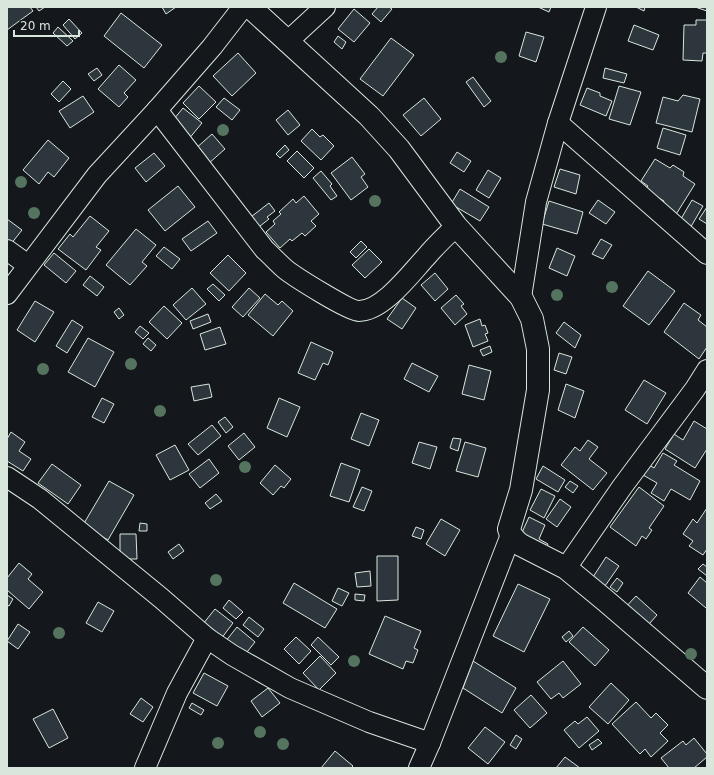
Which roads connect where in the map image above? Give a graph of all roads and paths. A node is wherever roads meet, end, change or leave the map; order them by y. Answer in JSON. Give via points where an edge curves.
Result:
{"nodes":[{"id":1,"x":243,"y":7,"type":"edge"},
{"id":2,"x":250,"y":7,"type":"edge"},
{"id":3,"x":325,"y":7,"type":"edge"},
{"id":4,"x":596,"y":7,"type":"edge"},
{"id":5,"x":287,"y":42,"type":"junction"},
{"id":6,"x":157,"y":110,"type":"junction"},
{"id":7,"x":558,"y":123,"type":"junction"},
{"id":8,"x":456,"y":226,"type":"junction"},
{"id":9,"x":7,"y":250,"type":"edge"},
{"id":10,"x":707,"y":254,"type":"edge"},
{"id":11,"x":28,"y":265,"type":"junction"},
{"id":12,"x":7,"y":294,"type":"edge"},
{"id":13,"x":520,"y":297,"type":"junction"},
{"id":14,"x":707,"y":370,"type":"edge"},
{"id":15,"x":7,"y":477,"type":"edge"},
{"id":16,"x":511,"y":535,"type":"junction"},
{"id":17,"x":566,"y":568,"type":"junction"},
{"id":18,"x":207,"y":638,"type":"junction"},
{"id":19,"x":707,"y":688,"type":"edge"},
{"id":20,"x":430,"y":743,"type":"junction"},
{"id":21,"x":145,"y":768,"type":"edge"},
{"id":22,"x":419,"y":768,"type":"edge"}],
"edges":[{"from":1,"to":6,"type":"street"},
{"from":2,"to":5,"type":"street"},
{"from":3,"to":5,"type":"street"},
{"from":4,"to":7,"type":"street"},
{"from":5,"to":8,"type":"street","via":[[369,116],[399,149]]},
{"from":6,"to":8,"type":"street","via":[[265,250],[285,269],[346,308],[358,311],[380,303],[405,282]]},
{"from":6,"to":11,"type":"street","via":[[96,175]]},
{"from":7,"to":10,"type":"street"},
{"from":7,"to":13,"type":"street","via":[[536,202]]},
{"from":8,"to":13,"type":"street"},
{"from":9,"to":11,"type":"street"},
{"from":11,"to":12,"type":"street"},
{"from":13,"to":16,"type":"street","via":[[532,319],[538,349],[538,390],[520,490],[509,529]]},
{"from":14,"to":17,"type":"street"},
{"from":15,"to":18,"type":"street","via":[[46,504]]},
{"from":16,"to":17,"type":"street","via":[[521,546]]},
{"from":16,"to":20,"type":"street"},
{"from":17,"to":19,"type":"street"},
{"from":18,"to":20,"type":"street","via":[[290,688],[369,722]]},
{"from":18,"to":21,"type":"street","via":[[177,693]]},
{"from":20,"to":22,"type":"street"}]}
